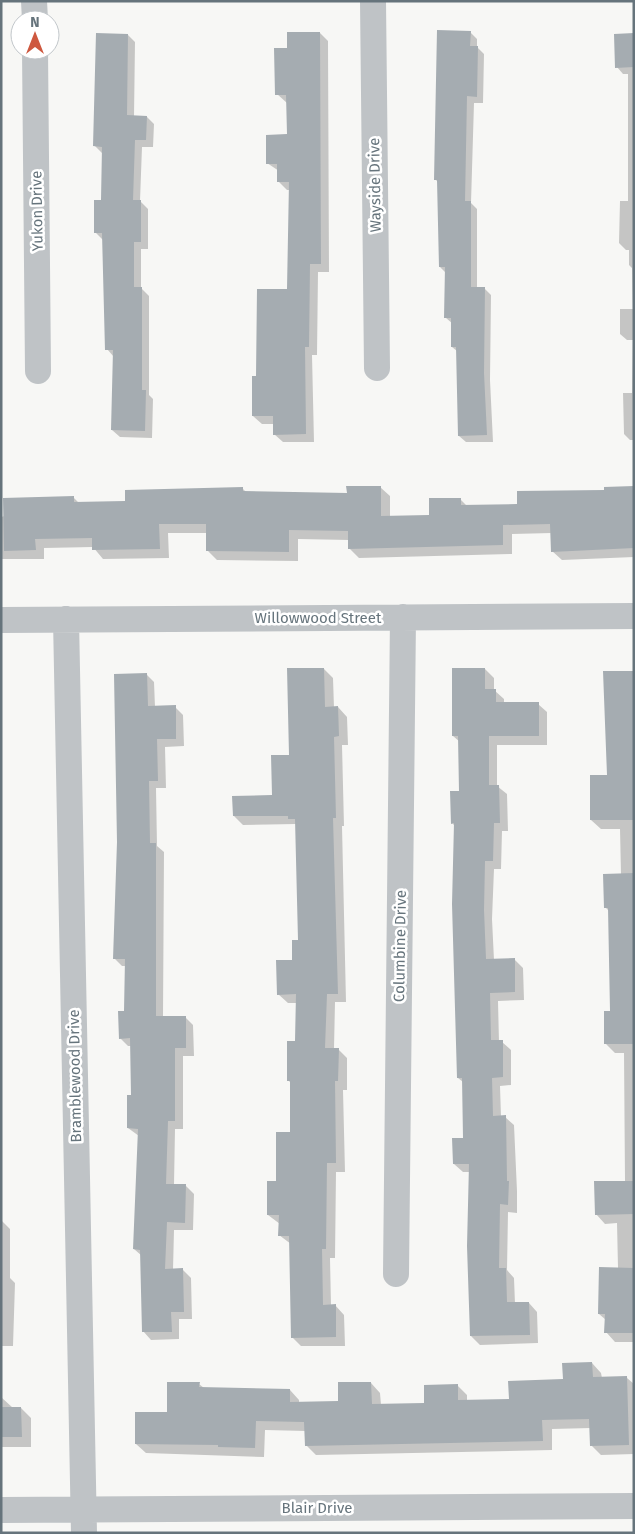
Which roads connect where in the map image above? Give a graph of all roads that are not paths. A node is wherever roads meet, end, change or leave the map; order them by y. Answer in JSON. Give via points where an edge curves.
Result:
{"nodes":[{"id":1,"x":374,"y":1,"type":"edge"},
{"id":2,"x":35,"y":60,"type":"edge"},
{"id":3,"x":377,"y":368,"type":"dead end"},
{"id":4,"x":38,"y":371,"type":"dead end"},
{"id":5,"x":634,"y":616,"type":"edge"},
{"id":6,"x":403,"y":617,"type":"junction"},
{"id":7,"x":66,"y":619,"type":"junction"},
{"id":8,"x":1,"y":620,"type":"edge"},
{"id":9,"x":396,"y":1274,"type":"dead end"},
{"id":10,"x":634,"y":1506,"type":"edge"},
{"id":11,"x":1,"y":1510,"type":"edge"},
{"id":12,"x":83,"y":1521,"type":"edge"}],
"edges":[{"from":1,"to":3,"type":"street","name":"Wayside Drive"},
{"from":2,"to":4,"type":"street","name":"Yukon Drive"},
{"from":5,"to":6,"type":"street","name":"Willowwood Street"},
{"from":6,"to":7,"type":"street","name":"Willowwood Street"},
{"from":6,"to":9,"type":"street","name":"Columbine Drive"},
{"from":7,"to":8,"type":"street","name":"Willowwood Street"},
{"from":7,"to":12,"type":"street","name":"Bramblewood Drive"},
{"from":10,"to":12,"type":"street","name":"Blair Drive"},
{"from":11,"to":12,"type":"street","name":"Blair Drive"}]}
